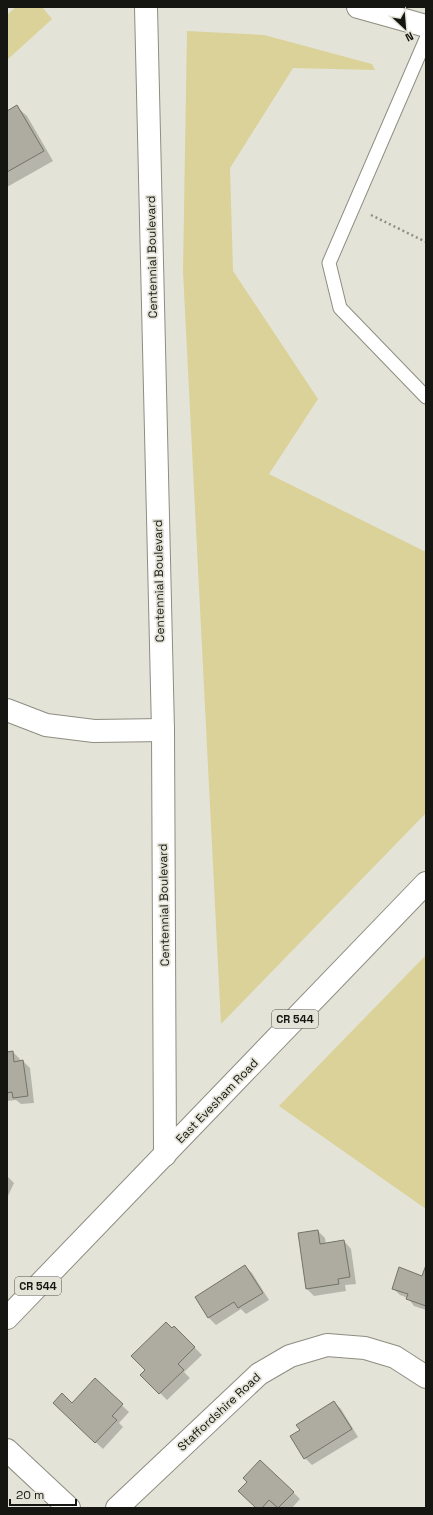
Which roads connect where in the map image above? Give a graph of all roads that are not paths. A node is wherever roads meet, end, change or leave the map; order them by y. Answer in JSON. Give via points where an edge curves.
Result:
{"nodes":[{"id":1,"x":146,"y":7,"type":"edge"},
{"id":2,"x":358,"y":7,"type":"edge"},
{"id":3,"x":426,"y":26,"type":"edge"},
{"id":4,"x":426,"y":39,"type":"edge"},
{"id":5,"x":426,"y":397,"type":"edge"},
{"id":6,"x":7,"y":710,"type":"edge"},
{"id":7,"x":162,"y":730,"type":"junction"},
{"id":8,"x":426,"y":883,"type":"edge"},
{"id":9,"x":165,"y":1156,"type":"junction"},
{"id":10,"x":7,"y":1318,"type":"edge"},
{"id":11,"x":426,"y":1377,"type":"edge"},
{"id":12,"x":7,"y":1450,"type":"edge"},
{"id":13,"x":69,"y":1508,"type":"edge"},
{"id":14,"x":117,"y":1508,"type":"edge"}],
"edges":[{"from":1,"to":7,"type":"main road","name":"Centennial Boulevard"},
{"from":2,"to":3,"type":"main road"},
{"from":4,"to":5,"type":"lane","via":[[329,263],[340,308]]},
{"from":6,"to":7,"type":"main road","via":[[46,725],[94,731]]},
{"from":7,"to":9,"type":"main road","name":"Centennial Boulevard"},
{"from":8,"to":9,"type":"main road","name":"East Evesham Road","number":"CR 544"},
{"from":9,"to":10,"type":"main road","name":"East Evesham Road","number":"CR 544"},
{"from":11,"to":14,"type":"main road","name":"Staffordshire Road","via":[[395,1357],[365,1348],[326,1345],[290,1356],[259,1374]]},
{"from":12,"to":13,"type":"main road"}]}
